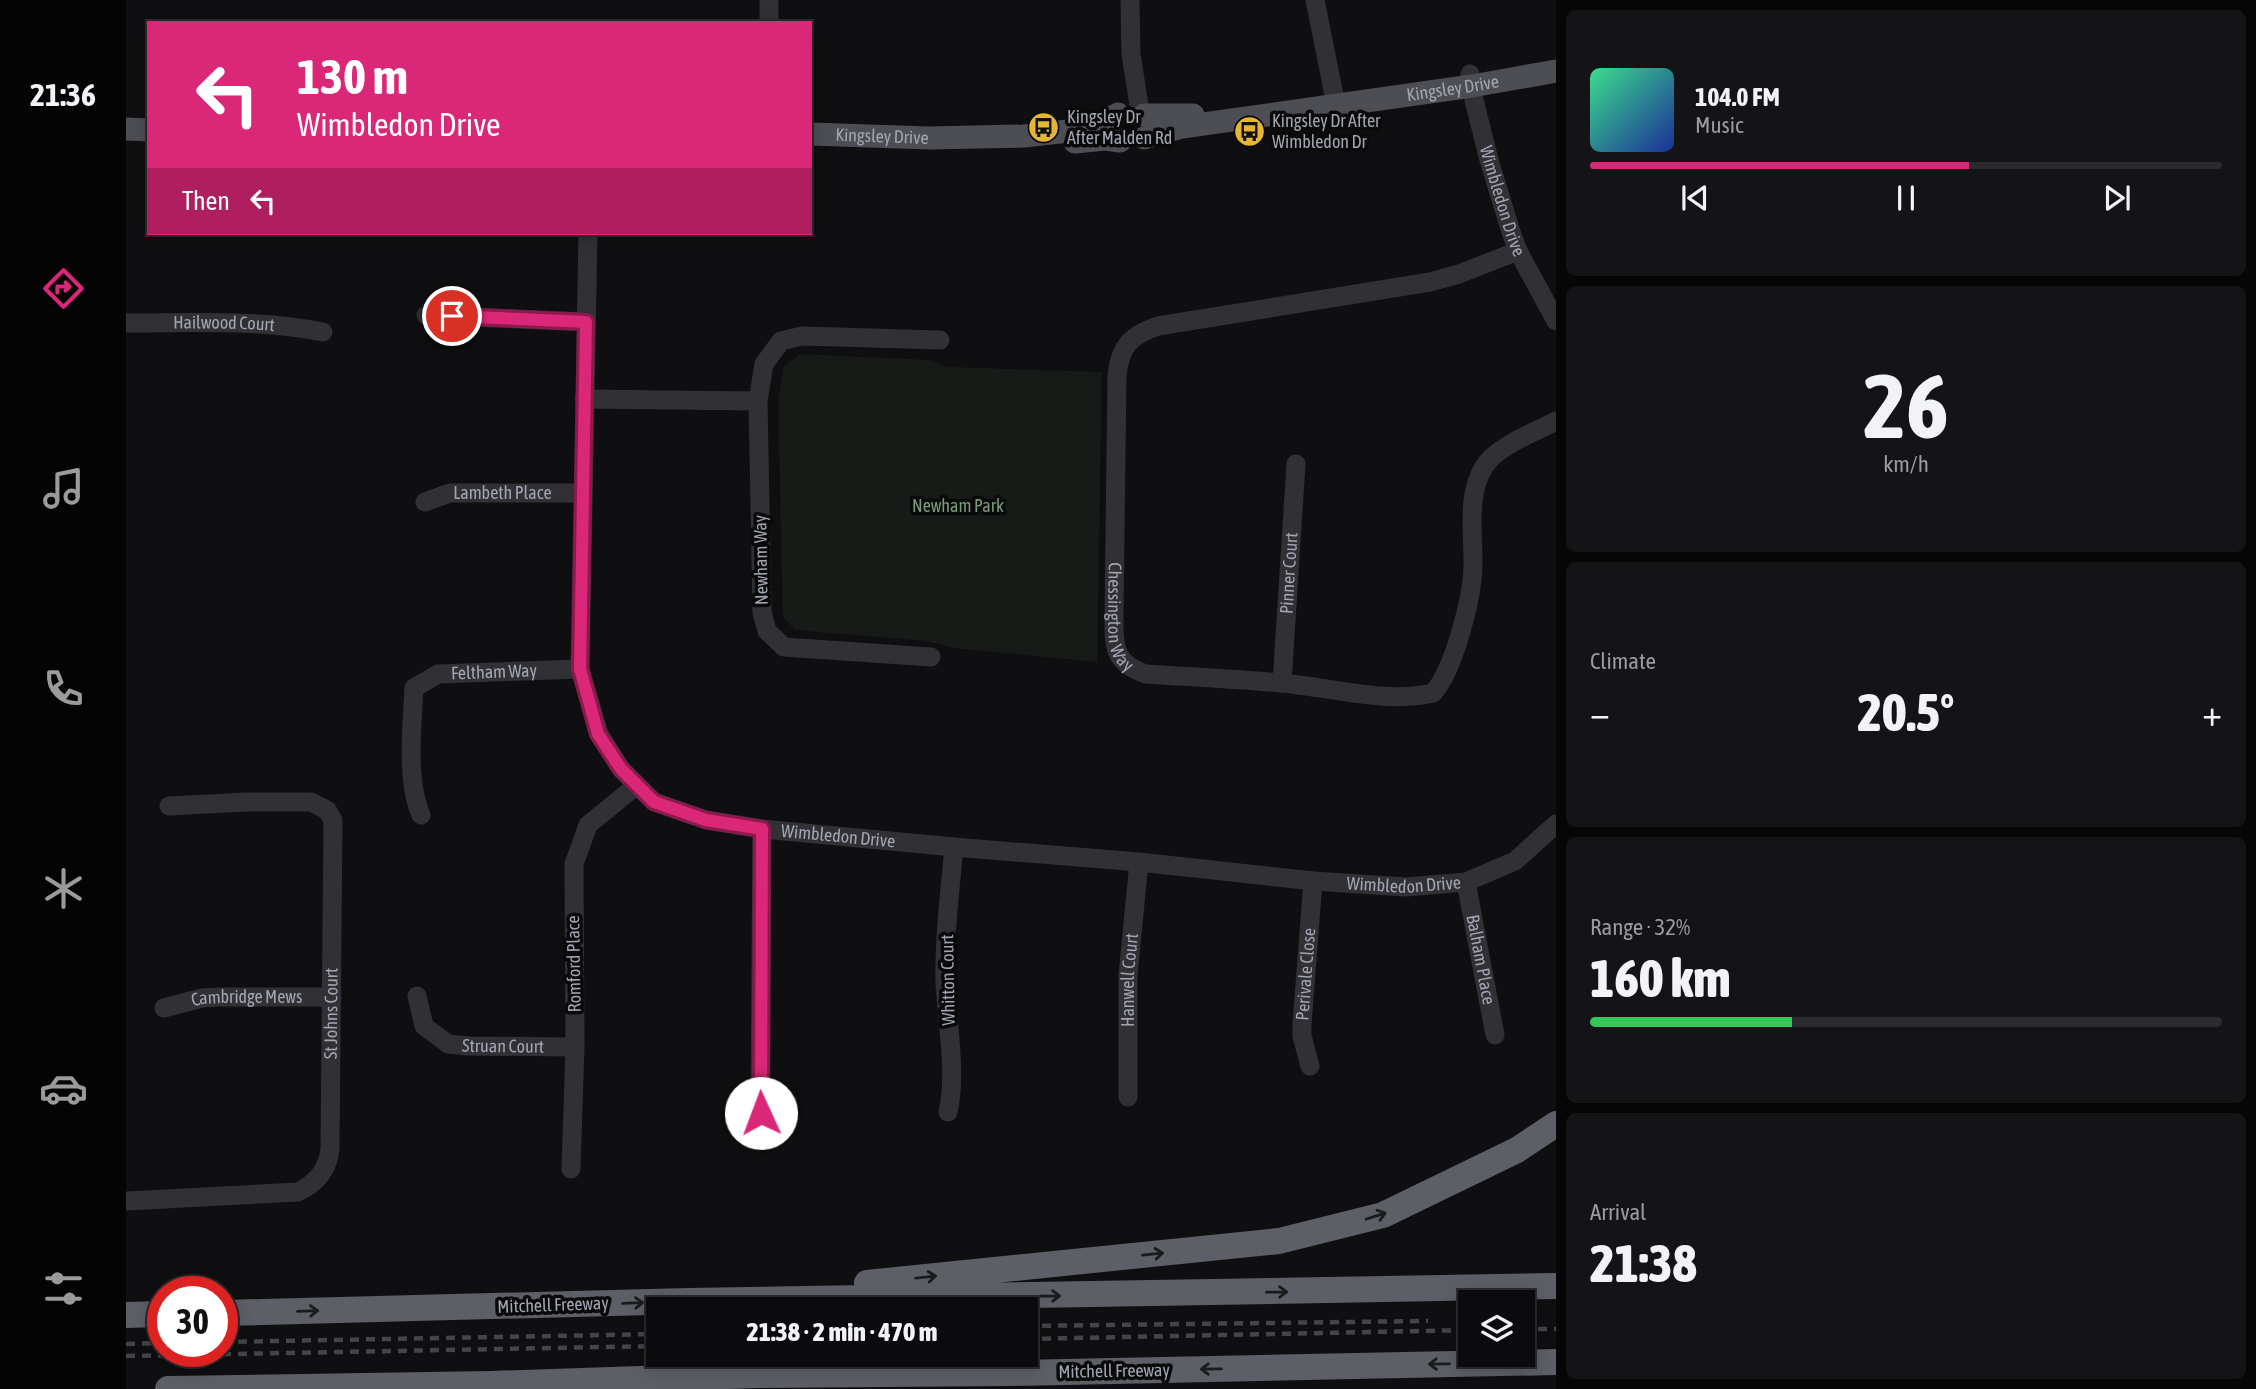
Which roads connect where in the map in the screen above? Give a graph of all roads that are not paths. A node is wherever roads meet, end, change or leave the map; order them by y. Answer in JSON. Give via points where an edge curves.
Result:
{"nodes":[{"id":1,"x":769,"y":0,"type":"edge"},
{"id":2,"x":1130,"y":0,"type":"edge"},
{"id":3,"x":1315,"y":0,"type":"edge"},
{"id":4,"x":769,"y":21,"type":"edge"},
{"id":5,"x":1556,"y":59,"type":"edge"},
{"id":6,"x":1556,"y":71,"type":"edge"},
{"id":7,"x":1471,"y":80,"type":"junction"},
{"id":8,"x":1335,"y":100,"type":"junction"},
{"id":9,"x":126,"y":116,"type":"edge"},
{"id":10,"x":147,"y":117,"type":"edge"},
{"id":11,"x":1134,"y":118,"type":"junction"},
{"id":12,"x":126,"y":129,"type":"edge"},
{"id":13,"x":147,"y":130,"type":"edge"},
{"id":14,"x":812,"y":134,"type":"edge"},
{"id":15,"x":812,"y":147,"type":"edge"},
{"id":16,"x":588,"y":235,"type":"edge"},
{"id":17,"x":1518,"y":251,"type":"junction"},
{"id":18,"x":1551,"y":298,"type":"edge"},
{"id":19,"x":426,"y":315,"type":"dead end"},
{"id":20,"x":1556,"y":321,"type":"edge"},
{"id":21,"x":586,"y":322,"type":"junction"},
{"id":22,"x":126,"y":323,"type":"edge"},
{"id":23,"x":323,"y":332,"type":"dead end"},
{"id":24,"x":940,"y":341,"type":"dead end"},
{"id":25,"x":584,"y":399,"type":"junction"},
{"id":26,"x":758,"y":401,"type":"junction"},
{"id":27,"x":1556,"y":421,"type":"edge"},
{"id":28,"x":1296,"y":464,"type":"dead end"},
{"id":29,"x":582,"y":493,"type":"junction"},
{"id":30,"x":425,"y":502,"type":"dead end"},
{"id":31,"x":931,"y":657,"type":"dead end"},
{"id":32,"x":580,"y":669,"type":"junction"},
{"id":33,"x":1282,"y":683,"type":"junction"},
{"id":34,"x":637,"y":785,"type":"junction"},
{"id":35,"x":169,"y":806,"type":"dead end"},
{"id":36,"x":421,"y":815,"type":"dead end"},
{"id":37,"x":1556,"y":824,"type":"edge"},
{"id":38,"x":762,"y":829,"type":"junction"},
{"id":39,"x":954,"y":848,"type":"junction"},
{"id":40,"x":1139,"y":862,"type":"junction"},
{"id":41,"x":1313,"y":881,"type":"junction"},
{"id":42,"x":1466,"y":882,"type":"junction"},
{"id":43,"x":417,"y":996,"type":"dead end"},
{"id":44,"x":332,"y":997,"type":"junction"},
{"id":45,"x":164,"y":1008,"type":"dead end"},
{"id":46,"x":1495,"y":1035,"type":"dead end"},
{"id":47,"x":575,"y":1046,"type":"junction"},
{"id":48,"x":1310,"y":1066,"type":"dead end"},
{"id":49,"x":1128,"y":1097,"type":"dead end"},
{"id":50,"x":948,"y":1112,"type":"dead end"},
{"id":51,"x":1556,"y":1124,"type":"edge"},
{"id":52,"x":765,"y":1135,"type":"dead end"},
{"id":53,"x":571,"y":1169,"type":"dead end"},
{"id":54,"x":126,"y":1201,"type":"edge"},
{"id":55,"x":1556,"y":1286,"type":"edge"},
{"id":56,"x":727,"y":1297,"type":"edge"},
{"id":57,"x":919,"y":1297,"type":"edge"},
{"id":58,"x":646,"y":1302,"type":"edge"},
{"id":59,"x":238,"y":1313,"type":"edge"},
{"id":60,"x":147,"y":1314,"type":"edge"},
{"id":61,"x":126,"y":1315,"type":"edge"},
{"id":62,"x":1556,"y":1362,"type":"edge"},
{"id":63,"x":757,"y":1375,"type":"junction"},
{"id":64,"x":168,"y":1389,"type":"edge"},
{"id":65,"x":860,"y":1389,"type":"edge"}],
"edges":[{"from":1,"to":4,"type":"street"},
{"from":2,"to":11,"type":"street"},
{"from":3,"to":8,"type":"street"},
{"from":5,"to":7,"type":"main road","name":"Kingsley Drive"},
{"from":6,"to":7,"type":"main road","name":"Kingsley Drive"},
{"from":7,"to":8,"type":"main road","name":"Kingsley Drive"},
{"from":7,"to":17,"type":"street","name":"Wimbledon Drive","via":[[1489,160]]},
{"from":8,"to":11,"type":"main road","name":"Kingsley Drive","via":[[1182,127]]},
{"from":9,"to":10,"type":"main road"},
{"from":11,"to":14,"type":"main road","name":"Kingsley Drive","via":[[1024,136]]},
{"from":11,"to":15,"type":"main road","name":"Kingsley Drive","via":[[1135,143],[1105,139],[941,150]]},
{"from":12,"to":13,"type":"main road"},
{"from":16,"to":21,"type":"street","name":"Wimbledon Drive"},
{"from":17,"to":18,"type":"street","name":"Wimbledon Drive"},
{"from":17,"to":33,"type":"street","name":"Chessington Way","via":[[1430,282],[1158,326],[1135,335],[1121,355],[1117,375],[1117,653],[1125,665],[1146,674]]},
{"from":18,"to":20,"type":"street","name":"Wimbledon Drive"},
{"from":19,"to":21,"type":"street"},
{"from":21,"to":25,"type":"street","name":"Wimbledon Drive"},
{"from":22,"to":23,"type":"street","name":"Hailwood Court","via":[[216,323]]},
{"from":24,"to":26,"type":"street","name":"Newham Way","via":[[802,336],[781,341],[764,364]]},
{"from":25,"to":26,"type":"street"},
{"from":25,"to":29,"type":"street","name":"Wimbledon Drive"},
{"from":26,"to":31,"type":"street","name":"Newham Way","via":[[762,612],[767,631],[784,647]]},
{"from":27,"to":33,"type":"street","name":"Chessington Way","via":[[1490,459],[1479,476],[1474,493],[1469,605],[1445,676],[1433,692],[1370,694]]},
{"from":28,"to":33,"type":"street","name":"Pinner Court"},
{"from":29,"to":30,"type":"street","name":"Lambeth Place","via":[[450,493]]},
{"from":29,"to":32,"type":"street","name":"Wimbledon Drive"},
{"from":32,"to":34,"type":"street","name":"Wimbledon Drive","via":[[598,734]]},
{"from":32,"to":36,"type":"street","name":"Feltham Way","via":[[438,674],[414,688],[410,746]]},
{"from":34,"to":38,"type":"street","name":"Wimbledon Drive","via":[[654,802],[706,820]]},
{"from":34,"to":47,"type":"street","name":"Romford Place","via":[[588,825],[573,864]]},
{"from":35,"to":44,"type":"street","name":"St Johns Court","via":[[311,802],[327,810],[334,826]]},
{"from":37,"to":42,"type":"street","name":"Wimbledon Drive","via":[[1515,861]]},
{"from":38,"to":39,"type":"street","name":"Wimbledon Drive"},
{"from":38,"to":52,"type":"street","via":[[760,1098]]},
{"from":39,"to":40,"type":"street","name":"Wimbledon Drive"},
{"from":39,"to":50,"type":"street","name":"Whitton Court","via":[[945,948],[951,1076]]},
{"from":40,"to":41,"type":"street","name":"Wimbledon Drive"},
{"from":40,"to":49,"type":"street","name":"Hanwell Court","via":[[1128,975]]},
{"from":41,"to":42,"type":"street","name":"Wimbledon Drive","via":[[1406,887]]},
{"from":41,"to":48,"type":"street","name":"Perivale Close","via":[[1302,1024]]},
{"from":42,"to":46,"type":"street","name":"Balham Place"},
{"from":43,"to":47,"type":"street","name":"Struan Court","via":[[424,1026],[448,1044]]},
{"from":44,"to":45,"type":"street","name":"Cambridge Mews","via":[[219,997]]},
{"from":44,"to":54,"type":"street","name":"St Johns Court","via":[[330,1149],[317,1180],[291,1193]]},
{"from":47,"to":53,"type":"street","name":"Romford Place"},
{"from":56,"to":51,"type":"highway","one_way":true,"via":[[1279,1241],[1383,1214],[1517,1150]]},
{"from":57,"to":55,"type":"highway","name":"Mitchell Freeway","one_way":true},
{"from":59,"to":58,"type":"highway","name":"Mitchell Freeway","one_way":true},
{"from":60,"to":61,"type":"highway"},
{"from":62,"to":63,"type":"highway","name":"Mitchell Freeway","one_way":true},
{"from":63,"to":64,"type":"highway","name":"Mitchell Freeway"},
{"from":63,"to":65,"type":"highway"}]}
